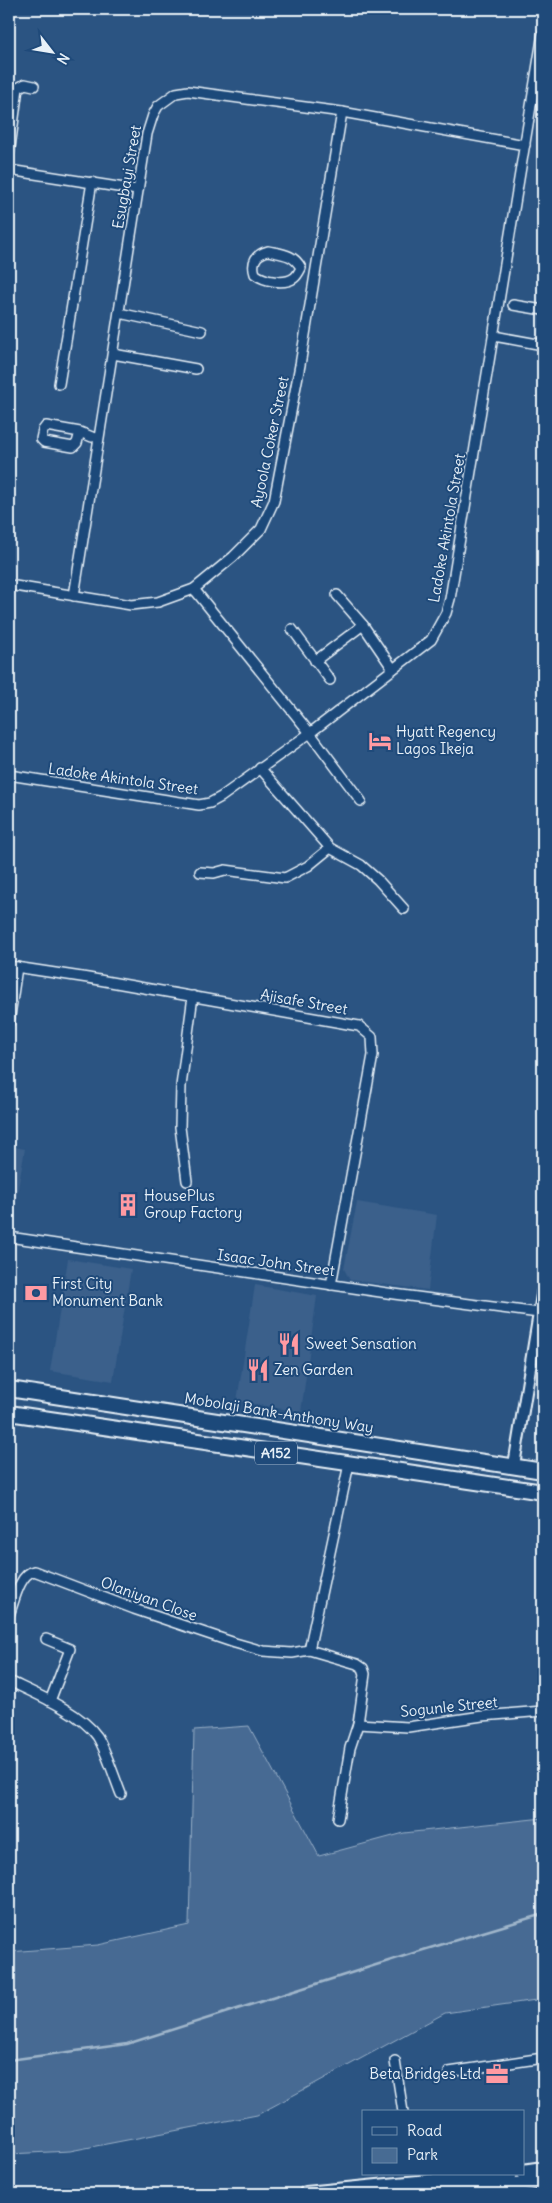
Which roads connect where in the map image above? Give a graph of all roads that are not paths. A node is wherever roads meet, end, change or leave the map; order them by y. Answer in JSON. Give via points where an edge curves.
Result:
{"nodes":[{"id":1,"x":543,"y":33,"type":"edge"},
{"id":2,"x":34,"y":86,"type":"dead end"},
{"id":3,"x":342,"y":112,"type":"junction"},
{"id":4,"x":525,"y":145,"type":"junction"},
{"id":5,"x":9,"y":155,"type":"edge"},
{"id":6,"x":9,"y":170,"type":"edge"},
{"id":7,"x":92,"y":182,"type":"junction"},
{"id":8,"x":137,"y":190,"type":"junction"},
{"id":9,"x":301,"y":268,"type":"junction"},
{"id":10,"x":315,"y":270,"type":"junction"},
{"id":11,"x":514,"y":305,"type":"dead end"},
{"id":12,"x":543,"y":310,"type":"edge"},
{"id":13,"x":119,"y":313,"type":"junction"},
{"id":14,"x":202,"y":331,"type":"dead end"},
{"id":15,"x":494,"y":336,"type":"junction"},
{"id":16,"x":543,"y":342,"type":"edge"},
{"id":17,"x":113,"y":354,"type":"junction"},
{"id":18,"x":196,"y":369,"type":"dead end"},
{"id":19,"x":58,"y":384,"type":"dead end"},
{"id":20,"x":80,"y":432,"type":"dead end"},
{"id":21,"x":92,"y":437,"type":"dead end"},
{"id":22,"x":9,"y":585,"type":"edge"},
{"id":23,"x":194,"y":589,"type":"junction"},
{"id":24,"x":337,"y":595,"type":"dead end"},
{"id":25,"x":74,"y":596,"type":"junction"},
{"id":26,"x":363,"y":625,"type":"junction"},
{"id":27,"x":292,"y":629,"type":"dead end"},
{"id":28,"x":315,"y":661,"type":"junction"},
{"id":29,"x":393,"y":669,"type":"junction"},
{"id":30,"x":330,"y":680,"type":"dead end"},
{"id":31,"x":310,"y":733,"type":"junction"},
{"id":32,"x":260,"y":768,"type":"junction"},
{"id":33,"x":9,"y":775,"type":"edge"},
{"id":34,"x":361,"y":800,"type":"dead end"},
{"id":35,"x":330,"y":848,"type":"junction"},
{"id":36,"x":200,"y":872,"type":"dead end"},
{"id":37,"x":404,"y":909,"type":"dead end"},
{"id":38,"x":13,"y":967,"type":"edge"},
{"id":39,"x":193,"y":996,"type":"junction"},
{"id":40,"x":9,"y":1022,"type":"edge"},
{"id":41,"x":187,"y":1181,"type":"dead end"},
{"id":42,"x":9,"y":1237,"type":"edge"},
{"id":43,"x":331,"y":1285,"type":"junction"},
{"id":44,"x":543,"y":1289,"type":"edge"},
{"id":45,"x":539,"y":1313,"type":"junction"},
{"id":46,"x":9,"y":1389,"type":"edge"},
{"id":47,"x":9,"y":1413,"type":"edge"},
{"id":48,"x":349,"y":1464,"type":"junction"},
{"id":49,"x":514,"y":1465,"type":"junction"},
{"id":50,"x":543,"y":1471,"type":"edge"},
{"id":51,"x":543,"y":1492,"type":"edge"},
{"id":52,"x":9,"y":1615,"type":"edge"},
{"id":53,"x":46,"y":1639,"type":"dead end"},
{"id":54,"x":309,"y":1650,"type":"junction"},
{"id":55,"x":9,"y":1681,"type":"edge"},
{"id":56,"x":50,"y":1701,"type":"junction"},
{"id":57,"x":543,"y":1711,"type":"edge"},
{"id":58,"x":358,"y":1724,"type":"junction"},
{"id":59,"x":121,"y":1794,"type":"dead end"},
{"id":60,"x":338,"y":1819,"type":"dead end"},
{"id":61,"x":543,"y":2058,"type":"edge"},
{"id":62,"x":395,"y":2061,"type":"dead end"},
{"id":63,"x":449,"y":2072,"type":"dead end"},
{"id":64,"x":403,"y":2110,"type":"edge"},
{"id":65,"x":543,"y":2169,"type":"edge"},
{"id":66,"x":524,"y":2172,"type":"edge"},
{"id":67,"x":501,"y":2176,"type":"edge"},
{"id":68,"x":543,"y":2181,"type":"edge"},
{"id":69,"x":415,"y":2184,"type":"edge"},
{"id":70,"x":435,"y":2190,"type":"edge"},
{"id":71,"x":306,"y":2194,"type":"edge"}],
"edges":[{"from":1,"to":4,"type":"street","name":"Ladoke Akintola Street"},
{"from":2,"to":5,"type":"street","via":[[25,84],[18,88]]},
{"from":3,"to":4,"type":"street","name":"Esugbayi Street"},
{"from":3,"to":8,"type":"street","name":"Esugbayi Street","via":[[188,91],[176,93],[158,106],[153,115]]},
{"from":3,"to":10,"type":"street","name":"Ayoola Coker Street"},
{"from":4,"to":15,"type":"street","name":"Ladoke Akintola Street"},
{"from":6,"to":7,"type":"street"},
{"from":7,"to":8,"type":"street"},
{"from":7,"to":19,"type":"street"},
{"from":8,"to":13,"type":"street","name":"Esugbayi Street"},
{"from":9,"to":9,"type":"street","via":[[294,258],[268,251],[260,253],[253,263],[255,274],[260,279],[272,281],[295,278]]},
{"from":9,"to":10,"type":"street"},
{"from":10,"to":23,"type":"street","name":"Ayoola Coker Street","via":[[300,365],[274,501],[268,517],[261,530],[233,558]]},
{"from":11,"to":12,"type":"street"},
{"from":13,"to":14,"type":"street"},
{"from":13,"to":17,"type":"street","name":"Esugbayi Street"},
{"from":15,"to":16,"type":"street"},
{"from":15,"to":29,"type":"street","name":"Ladoke Akintola Street","via":[[446,613],[431,640]]},
{"from":17,"to":18,"type":"street"},
{"from":17,"to":25,"type":"street","name":"Esugbayi Street"},
{"from":20,"to":21,"type":"street"},
{"from":22,"to":25,"type":"street","name":"Ayoola Coker Street"},
{"from":23,"to":25,"type":"street","name":"Ayoola Coker Street","via":[[158,602],[131,605]]},
{"from":23,"to":31,"type":"street"},
{"from":24,"to":26,"type":"street"},
{"from":26,"to":28,"type":"street"},
{"from":26,"to":29,"type":"street"},
{"from":27,"to":28,"type":"street"},
{"from":28,"to":30,"type":"street"},
{"from":29,"to":31,"type":"street","name":"Ladoke Akintola Street"},
{"from":31,"to":32,"type":"street","name":"Ladoke Akintola Street"},
{"from":31,"to":34,"type":"street"},
{"from":32,"to":33,"type":"street","name":"Ladoke Akintola Street","via":[[221,797],[199,805]]},
{"from":32,"to":35,"type":"street"},
{"from":35,"to":36,"type":"street","via":[[302,870],[285,878],[225,870]]},
{"from":35,"to":37,"type":"street","via":[[361,865]]},
{"from":38,"to":39,"type":"street","name":"Ajisafe Street"},
{"from":38,"to":40,"type":"street"},
{"from":39,"to":41,"type":"street","via":[[181,1086],[180,1127]]},
{"from":39,"to":43,"type":"street","name":"Ajisafe Street","via":[[359,1026],[372,1037],[373,1055]]},
{"from":42,"to":43,"type":"street","name":"Isaac John Street"},
{"from":43,"to":45,"type":"street","name":"Isaac John Street"},
{"from":44,"to":45,"type":"street"},
{"from":45,"to":49,"type":"street"},
{"from":46,"to":49,"type":"main road","name":"Mobolaji Bank-Anthony Way","number":"A152"},
{"from":47,"to":48,"type":"main road","number":"A152"},
{"from":48,"to":51,"type":"main road","number":"A152"},
{"from":48,"to":54,"type":"street"},
{"from":49,"to":50,"type":"main road","name":"Mobolaji Bank-Anthony Way","number":"A152"},
{"from":52,"to":54,"type":"street","name":"Olaniyan Close","via":[[24,1577],[34,1571],[235,1643],[292,1653]]},
{"from":53,"to":56,"type":"street","via":[[70,1650]]},
{"from":54,"to":58,"type":"street","via":[[363,1668],[365,1674]]},
{"from":55,"to":56,"type":"street"},
{"from":56,"to":59,"type":"street","via":[[80,1720],[98,1738]]},
{"from":57,"to":58,"type":"street","name":"Sogunle Street","via":[[408,1727]]},
{"from":58,"to":60,"type":"street","via":[[350,1748]]},
{"from":61,"to":63,"type":"street"},
{"from":62,"to":64,"type":"street"},
{"from":65,"to":66,"type":"main road"},
{"from":67,"to":70,"type":"main road"},
{"from":68,"to":70,"type":"main road"},
{"from":69,"to":70,"type":"main road"},
{"from":69,"to":71,"type":"main road"}]}
